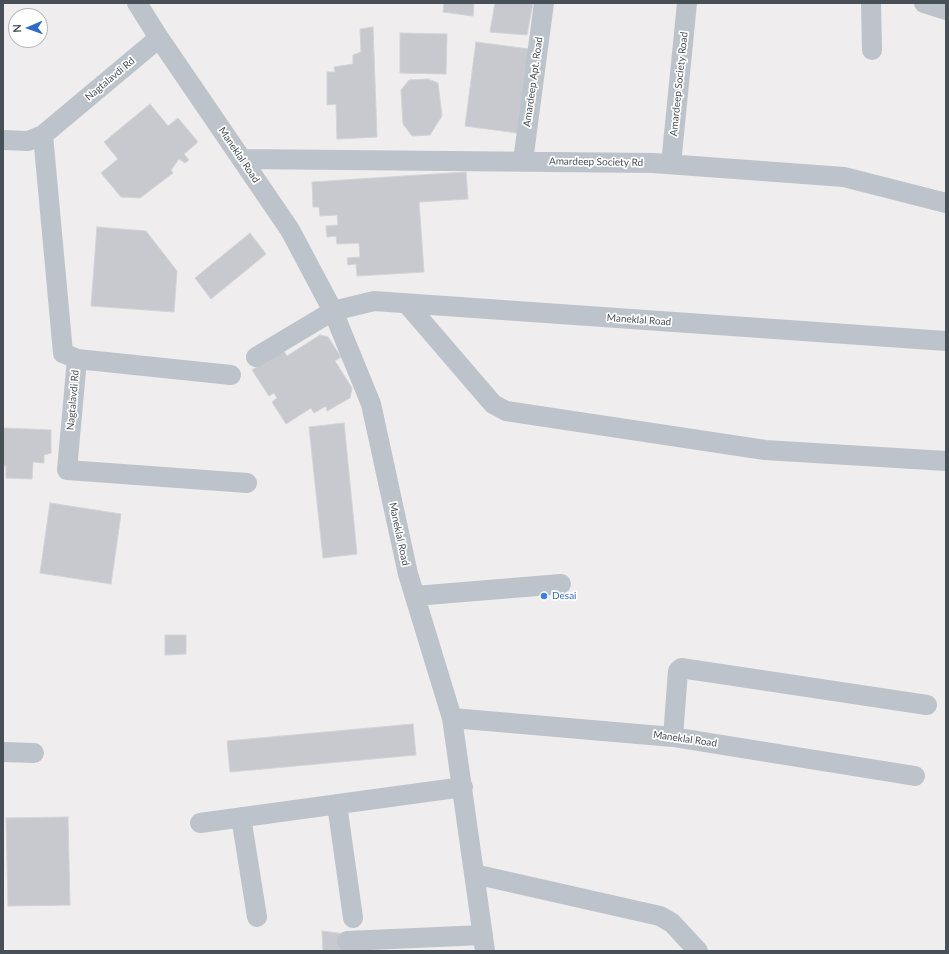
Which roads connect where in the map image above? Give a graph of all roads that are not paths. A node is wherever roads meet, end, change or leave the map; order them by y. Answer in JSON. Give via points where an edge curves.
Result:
{"nodes":[{"id":1,"x":136,"y":3,"type":"edge"},
{"id":2,"x":544,"y":3,"type":"edge"},
{"id":3,"x":687,"y":3,"type":"edge"},
{"id":4,"x":871,"y":3,"type":"edge"},
{"id":5,"x":924,"y":3,"type":"edge"},
{"id":6,"x":946,"y":10,"type":"edge"},
{"id":7,"x":159,"y":38,"type":"junction"},
{"id":8,"x":872,"y":50,"type":"dead end"},
{"id":9,"x":42,"y":135,"type":"junction"},
{"id":10,"x":3,"y":140,"type":"edge"},
{"id":11,"x":242,"y":159,"type":"junction"},
{"id":12,"x":523,"y":160,"type":"junction"},
{"id":13,"x":671,"y":164,"type":"junction"},
{"id":14,"x":946,"y":203,"type":"edge"},
{"id":15,"x":407,"y":304,"type":"junction"},
{"id":16,"x":333,"y":311,"type":"junction"},
{"id":17,"x":946,"y":341,"type":"edge"},
{"id":18,"x":256,"y":357,"type":"dead end"},
{"id":19,"x":77,"y":359,"type":"junction"},
{"id":20,"x":231,"y":375,"type":"dead end"},
{"id":21,"x":946,"y":461,"type":"edge"},
{"id":22,"x":247,"y":483,"type":"dead end"},
{"id":23,"x":561,"y":584,"type":"dead end"},
{"id":24,"x":415,"y":596,"type":"junction"},
{"id":25,"x":927,"y":705,"type":"dead end"},
{"id":26,"x":452,"y":718,"type":"junction"},
{"id":27,"x":673,"y":737,"type":"junction"},
{"id":28,"x":3,"y":752,"type":"edge"},
{"id":29,"x":34,"y":753,"type":"dead end"},
{"id":30,"x":915,"y":776,"type":"dead end"},
{"id":31,"x":463,"y":787,"type":"junction"},
{"id":32,"x":337,"y":804,"type":"junction"},
{"id":33,"x":241,"y":817,"type":"junction"},
{"id":34,"x":200,"y":823,"type":"dead end"},
{"id":35,"x":474,"y":874,"type":"junction"},
{"id":36,"x":257,"y":917,"type":"dead end"},
{"id":37,"x":353,"y":918,"type":"dead end"},
{"id":38,"x":347,"y":941,"type":"dead end"},
{"id":39,"x":484,"y":943,"type":"edge"},
{"id":40,"x":690,"y":946,"type":"edge"}],
"edges":[{"from":1,"to":7,"type":"street","name":"Maneklal Road"},
{"from":2,"to":12,"type":"street","name":"Amardeep Apt. Road"},
{"from":3,"to":13,"type":"street","name":"Amardeep Society Road"},
{"from":4,"to":8,"type":"street"},
{"from":5,"to":6,"type":"street"},
{"from":7,"to":9,"type":"street","name":"Nagtalavdi Rd"},
{"from":7,"to":11,"type":"street","name":"Maneklal Road"},
{"from":9,"to":10,"type":"street","name":"Nagtalavdi Rd","via":[[28,141]]},
{"from":9,"to":19,"type":"street","name":"Nagtalavdi Rd","via":[[63,353]]},
{"from":11,"to":12,"type":"street","name":"Amardeep Society Rd"},
{"from":11,"to":16,"type":"street","name":"Maneklal Road","via":[[290,230]]},
{"from":12,"to":13,"type":"street","name":"Amardeep Society Rd"},
{"from":13,"to":14,"type":"street","name":"Amardeep Society Rd","via":[[844,177]]},
{"from":15,"to":16,"type":"street","name":"Maneklal Road","via":[[374,301]]},
{"from":15,"to":17,"type":"street","name":"Maneklal Road"},
{"from":15,"to":21,"type":"street","via":[[493,404],[506,411],[765,450]]},
{"from":16,"to":18,"type":"street"},
{"from":16,"to":24,"type":"street","name":"Maneklal Road","via":[[371,404]]},
{"from":19,"to":20,"type":"street"},
{"from":19,"to":22,"type":"street","name":"Nagtalavdi Rd","via":[[68,470]]},
{"from":23,"to":24,"type":"street"},
{"from":24,"to":26,"type":"street","name":"Maneklal Road"},
{"from":25,"to":27,"type":"street","via":[[681,668],[678,671]]},
{"from":26,"to":27,"type":"street","name":"Maneklal Road"},
{"from":26,"to":31,"type":"street","name":"Maneklal Road"},
{"from":27,"to":30,"type":"street","name":"Maneklal Road"},
{"from":28,"to":29,"type":"street"},
{"from":31,"to":32,"type":"street"},
{"from":31,"to":35,"type":"street","name":"Maneklal Road"},
{"from":32,"to":33,"type":"street"},
{"from":32,"to":37,"type":"street"},
{"from":33,"to":34,"type":"street"},
{"from":33,"to":36,"type":"street"},
{"from":35,"to":39,"type":"street","name":"Maneklal Road"},
{"from":35,"to":40,"type":"street","via":[[660,916],[672,923]]},
{"from":38,"to":39,"type":"street"}]}
